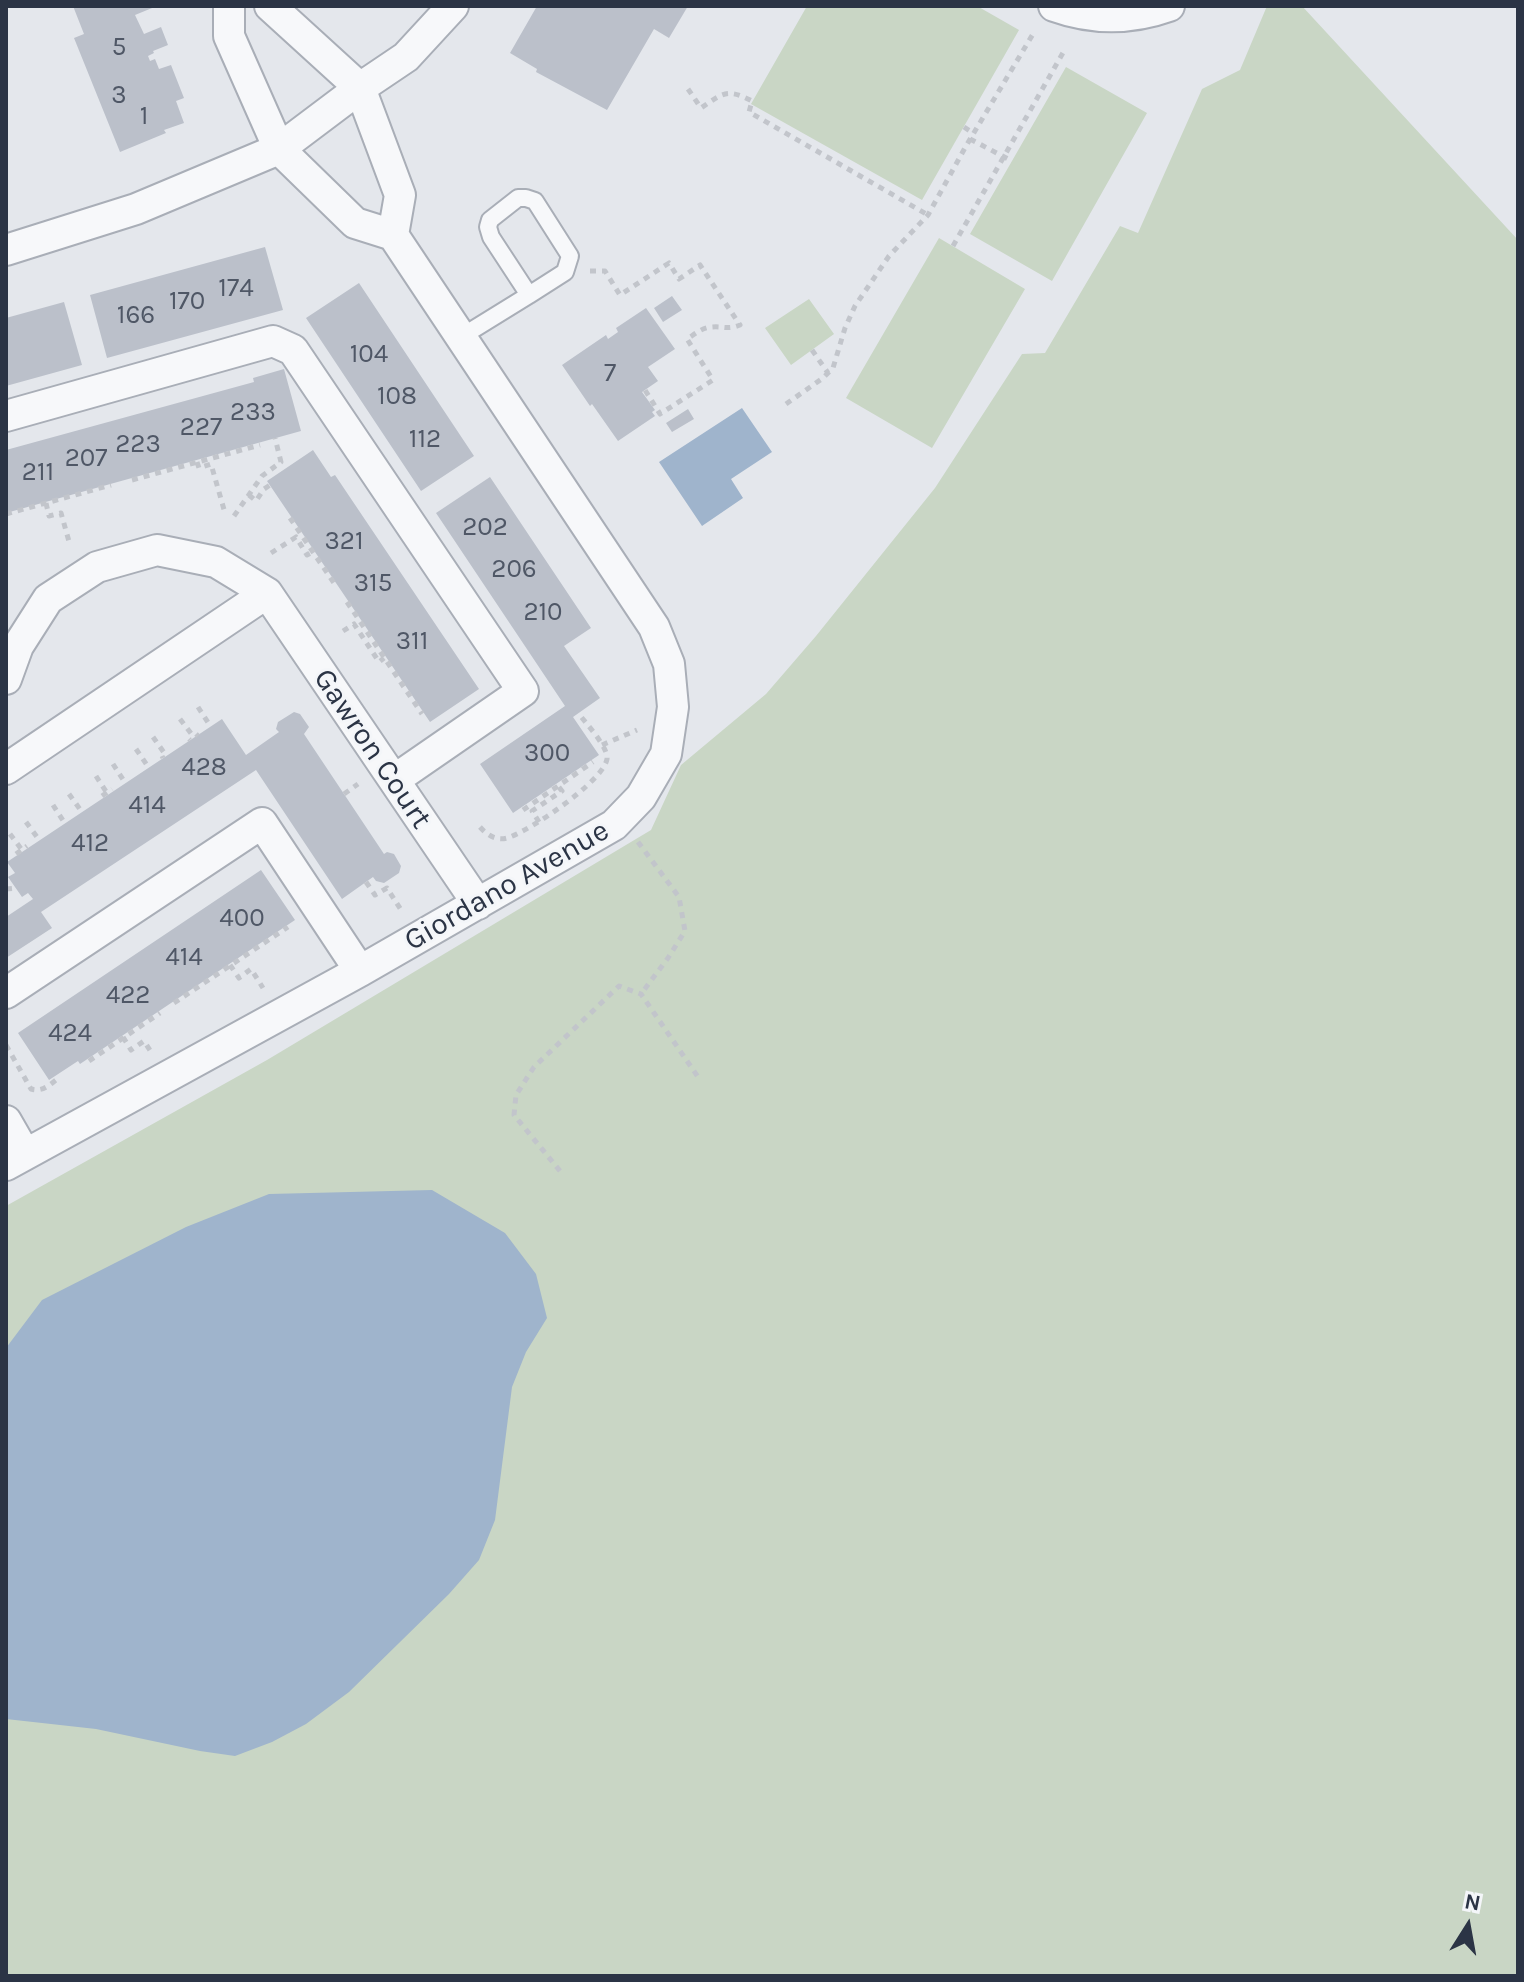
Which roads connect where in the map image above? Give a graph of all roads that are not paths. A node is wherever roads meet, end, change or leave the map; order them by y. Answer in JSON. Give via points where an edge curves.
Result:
{"nodes":[{"id":1,"x":229,"y":6,"type":"edge"},
{"id":2,"x":270,"y":6,"type":"edge"},
{"id":3,"x":453,"y":6,"type":"edge"},
{"id":4,"x":1054,"y":6,"type":"edge"},
{"id":5,"x":1169,"y":6,"type":"edge"},
{"id":6,"x":360,"y":88,"type":"junction"},
{"id":7,"x":279,"y":149,"type":"junction"},
{"id":8,"x":393,"y":235,"type":"junction"},
{"id":9,"x":6,"y":250,"type":"edge"},
{"id":10,"x":529,"y":295,"type":"junction"},
{"id":11,"x":461,"y":337,"type":"junction"},
{"id":12,"x":6,"y":416,"type":"edge"},
{"id":13,"x":267,"y":593,"type":"junction"},
{"id":14,"x":6,"y":679,"type":"edge"},
{"id":15,"x":6,"y":769,"type":"edge"},
{"id":16,"x":394,"y":780,"type":"junction"},
{"id":17,"x":478,"y":904,"type":"junction"},
{"id":18,"x":360,"y":971,"type":"junction"},
{"id":19,"x":6,"y":993,"type":"edge"},
{"id":20,"x":6,"y":1121,"type":"edge"},
{"id":21,"x":16,"y":1160,"type":"edge"}],
"edges":[{"from":1,"to":7,"type":"street","via":[[229,36]]},
{"from":2,"to":6,"type":"street"},
{"from":3,"to":6,"type":"street","via":[[406,57]]},
{"from":4,"to":5,"type":"street","via":[[1093,16],[1130,17]]},
{"from":6,"to":7,"type":"street"},
{"from":6,"to":8,"type":"street","via":[[400,195]]},
{"from":7,"to":8,"type":"street","via":[[355,223]]},
{"from":7,"to":9,"type":"street","via":[[136,209]]},
{"from":8,"to":11,"type":"street","name":"Giordano Avenue"},
{"from":10,"to":10,"type":"lane","via":[[488,227],[518,198],[535,201],[570,256],[565,272]]},
{"from":10,"to":11,"type":"lane"},
{"from":11,"to":17,"type":"street","name":"Giordano Avenue","via":[[654,627],[669,664],[673,707],[666,754],[641,797],[621,818]]},
{"from":12,"to":16,"type":"street","via":[[273,341],[293,350],[523,691]]},
{"from":13,"to":14,"type":"street","name":"Gawron Court","via":[[216,562],[157,550],[97,567],[48,599],[18,646]]},
{"from":13,"to":15,"type":"street"},
{"from":13,"to":16,"type":"street","name":"Gawron Court"},
{"from":16,"to":17,"type":"street","name":"Gawron Court"},
{"from":17,"to":18,"type":"street","name":"Giordano Avenue"},
{"from":18,"to":19,"type":"street","via":[[262,823]]},
{"from":18,"to":21,"type":"street","name":"Giordano Avenue"},
{"from":20,"to":21,"type":"street"}]}
